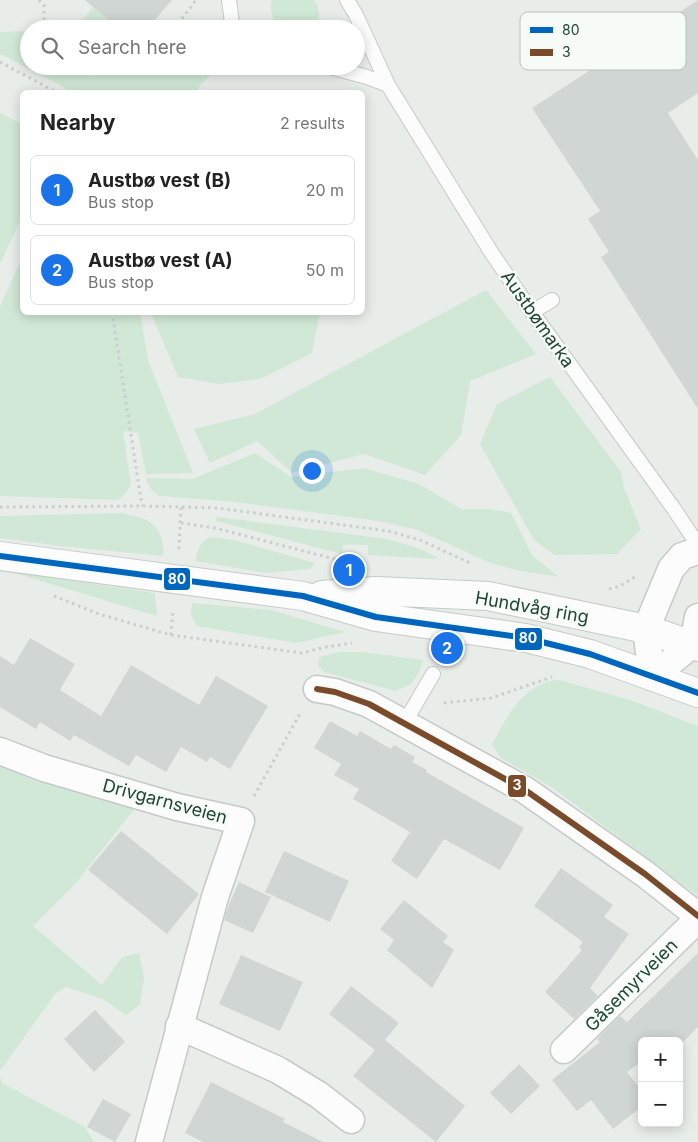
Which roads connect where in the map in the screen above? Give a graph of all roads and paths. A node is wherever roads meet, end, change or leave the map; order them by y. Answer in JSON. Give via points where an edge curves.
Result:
{"nodes":[{"id":1,"x":39,"y":0,"type":"edge"},
{"id":2,"x":196,"y":0,"type":"edge"},
{"id":3,"x":230,"y":0,"type":"edge"},
{"id":4,"x":347,"y":0,"type":"edge"},
{"id":5,"x":44,"y":20,"type":"edge"},
{"id":6,"x":181,"y":20,"type":"edge"},
{"id":7,"x":232,"y":20,"type":"edge"},
{"id":8,"x":358,"y":20,"type":"edge"},
{"id":9,"x":365,"y":35,"type":"edge"},
{"id":10,"x":0,"y":62,"type":"edge"},
{"id":11,"x":20,"y":72,"type":"edge"},
{"id":12,"x":26,"y":75,"type":"edge"},
{"id":13,"x":360,"y":75,"type":"edge"},
{"id":14,"x":388,"y":85,"type":"junction"},
{"id":15,"x":53,"y":90,"type":"edge"},
{"id":16,"x":552,"y":300,"type":"dead end"},
{"id":17,"x":532,"y":312,"type":"junction"},
{"id":18,"x":112,"y":315,"type":"edge"},
{"id":19,"x":142,"y":506,"type":"junction"},
{"id":20,"x":0,"y":507,"type":"edge"},
{"id":21,"x":181,"y":507,"type":"junction"},
{"id":22,"x":181,"y":523,"type":"junction"},
{"id":23,"x":698,"y":545,"type":"edge"},
{"id":24,"x":698,"y":551,"type":"edge"},
{"id":25,"x":179,"y":552,"type":"dead end"},
{"id":26,"x":0,"y":556,"type":"edge"},
{"id":27,"x":350,"y":562,"type":"dead end"},
{"id":28,"x":473,"y":564,"type":"dead end"},
{"id":29,"x":640,"y":574,"type":"dead end"},
{"id":30,"x":606,"y":590,"type":"dead end"},
{"id":31,"x":54,"y":596,"type":"dead end"},
{"id":32,"x":303,"y":596,"type":"junction"},
{"id":33,"x":174,"y":608,"type":"dead end"},
{"id":34,"x":698,"y":617,"type":"edge"},
{"id":35,"x":646,"y":629,"type":"junction"},
{"id":36,"x":695,"y":646,"type":"edge"},
{"id":37,"x":302,"y":653,"type":"dead end"},
{"id":38,"x":433,"y":674,"type":"dead end"},
{"id":39,"x":558,"y":674,"type":"dead end"},
{"id":40,"x":652,"y":677,"type":"junction"},
{"id":41,"x":318,"y":689,"type":"junction"},
{"id":42,"x":698,"y":693,"type":"edge"},
{"id":43,"x":410,"y":713,"type":"junction"},
{"id":44,"x":0,"y":751,"type":"edge"},
{"id":45,"x":241,"y":822,"type":"junction"},
{"id":46,"x":698,"y":918,"type":"edge"},
{"id":47,"x":180,"y":1026,"type":"junction"},
{"id":48,"x":564,"y":1050,"type":"dead end"},
{"id":49,"x":351,"y":1120,"type":"dead end"},
{"id":50,"x":149,"y":1142,"type":"edge"}],
"edges":[{"from":1,"to":5,"type":"path","via":[[44,4]]},
{"from":2,"to":6,"type":"path"},
{"from":3,"to":7,"type":"lane"},
{"from":4,"to":8,"type":"lane","name":"Austbømarka"},
{"from":9,"to":14,"type":"lane","name":"Austbømarka"},
{"from":10,"to":11,"type":"path"},
{"from":12,"to":15,"type":"path"},
{"from":13,"to":14,"type":"lane"},
{"from":14,"to":17,"type":"lane","name":"Austbømarka"},
{"from":16,"to":17,"type":"lane"},
{"from":17,"to":23,"type":"lane","name":"Austbømarka"},
{"from":18,"to":19,"type":"path"},
{"from":19,"to":20,"type":"path"},
{"from":19,"to":21,"type":"path"},
{"from":21,"to":22,"type":"path"},
{"from":21,"to":28,"type":"path","via":[[217,508],[388,531],[420,540]]},
{"from":22,"to":25,"type":"path"},
{"from":22,"to":27,"type":"path","via":[[215,528]]},
{"from":24,"to":35,"type":"street","via":[[682,556],[671,569]]},
{"from":26,"to":32,"type":"main road","name":"Hundvåg ring"},
{"from":29,"to":30,"type":"path"},
{"from":31,"to":33,"type":"path","via":[[99,614],[171,635]]},
{"from":32,"to":35,"type":"main road","name":"Hundvåg ring","via":[[376,591],[488,596]]},
{"from":32,"to":40,"type":"main road","name":"Hundvåg ring","via":[[376,617],[526,638],[590,654]]},
{"from":34,"to":36,"type":"street"},
{"from":35,"to":36,"type":"main road","name":"Hundvåg ring"},
{"from":35,"to":40,"type":"street"},
{"from":36,"to":40,"type":"street"},
{"from":37,"to":41,"type":"path"},
{"from":38,"to":43,"type":"lane"},
{"from":39,"to":43,"type":"path","via":[[491,698],[439,704]]},
{"from":40,"to":42,"type":"main road","name":"Hundvåg ring"},
{"from":41,"to":43,"type":"street","name":"Gåsemyrveien"},
{"from":41,"to":45,"type":"path","via":[[294,722]]},
{"from":43,"to":46,"type":"street","name":"Gåsemyrveien","via":[[637,869]]},
{"from":44,"to":45,"type":"street","name":"Drivgarnsveien","via":[[44,768]]},
{"from":45,"to":47,"type":"street","name":"Drivgarnsveien","via":[[215,897]]},
{"from":46,"to":48,"type":"street","name":"Gåsemyrveien"},
{"from":47,"to":49,"type":"street","via":[[278,1070],[319,1095]]},
{"from":47,"to":50,"type":"street","name":"Drivgarnsveien"}]}
